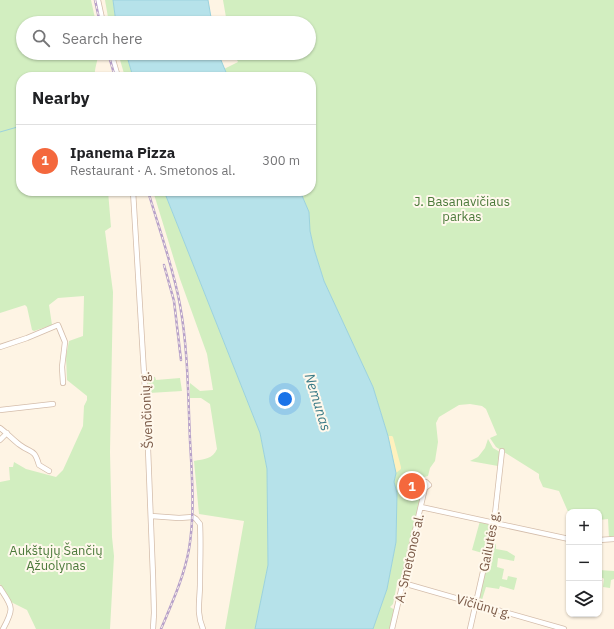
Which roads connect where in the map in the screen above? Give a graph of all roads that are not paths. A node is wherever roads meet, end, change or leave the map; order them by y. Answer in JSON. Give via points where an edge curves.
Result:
{"nodes":[{"id":1,"x":98,"y":0,"type":"edge"},
{"id":2,"x":101,"y":16,"type":"edge"},
{"id":3,"x":113,"y":60,"type":"edge"},
{"id":4,"x":117,"y":72,"type":"edge"},
{"id":5,"x":133,"y":196,"type":"edge"},
{"id":6,"x":0,"y":347,"type":"edge"},
{"id":7,"x":63,"y":383,"type":"dead end"},
{"id":8,"x":53,"y":404,"type":"dead end"},
{"id":9,"x":0,"y":410,"type":"edge"},
{"id":10,"x":0,"y":428,"type":"edge"},
{"id":11,"x":6,"y":433,"type":"junction"},
{"id":12,"x":0,"y":440,"type":"edge"},
{"id":13,"x":502,"y":451,"type":"dead end"},
{"id":14,"x":49,"y":471,"type":"dead end"},
{"id":15,"x":425,"y":488,"type":"dead end"},
{"id":16,"x":421,"y":507,"type":"junction"},
{"id":17,"x":151,"y":516,"type":"junction"},
{"id":18,"x":494,"y":523,"type":"junction"},
{"id":19,"x":566,"y":538,"type":"edge"},
{"id":20,"x":614,"y":539,"type":"edge"},
{"id":21,"x":602,"y":540,"type":"edge"},
{"id":22,"x":403,"y":583,"type":"junction"},
{"id":23,"x":0,"y":588,"type":"edge"},
{"id":24,"x":476,"y":604,"type":"junction"},
{"id":25,"x":3,"y":629,"type":"edge"},
{"id":26,"x":153,"y":629,"type":"edge"},
{"id":27,"x":204,"y":629,"type":"edge"},
{"id":28,"x":392,"y":629,"type":"edge"},
{"id":29,"x":470,"y":629,"type":"edge"},
{"id":30,"x":564,"y":629,"type":"edge"}],
"edges":[{"from":1,"to":2,"type":"street"},
{"from":3,"to":4,"type":"street"},
{"from":5,"to":17,"type":"street","name":"Švenčionių g."},
{"from":6,"to":7,"type":"street","via":[[58,325],[66,342],[62,367]]},
{"from":8,"to":9,"type":"street"},
{"from":10,"to":11,"type":"street"},
{"from":11,"to":12,"type":"street"},
{"from":11,"to":14,"type":"street","via":[[32,451],[39,465]]},
{"from":13,"to":18,"type":"street","name":"Gailutės g."},
{"from":15,"to":16,"type":"street","name":"A. Smetonos al."},
{"from":16,"to":18,"type":"street"},
{"from":16,"to":22,"type":"street","name":"A. Smetonos al."},
{"from":17,"to":26,"type":"street","name":"Švenčionių g."},
{"from":17,"to":27,"type":"street","via":[[193,518],[200,524],[198,605]]},
{"from":18,"to":19,"type":"street"},
{"from":18,"to":24,"type":"street","name":"Gailutės g."},
{"from":20,"to":21,"type":"street"},
{"from":22,"to":24,"type":"street","name":"Vičiūnų g."},
{"from":22,"to":28,"type":"street","name":"A. Smetonos al."},
{"from":23,"to":25,"type":"street","via":[[12,610]]},
{"from":24,"to":29,"type":"street","name":"Gailutės g."},
{"from":24,"to":30,"type":"street","name":"Vičiūnų g."}]}
